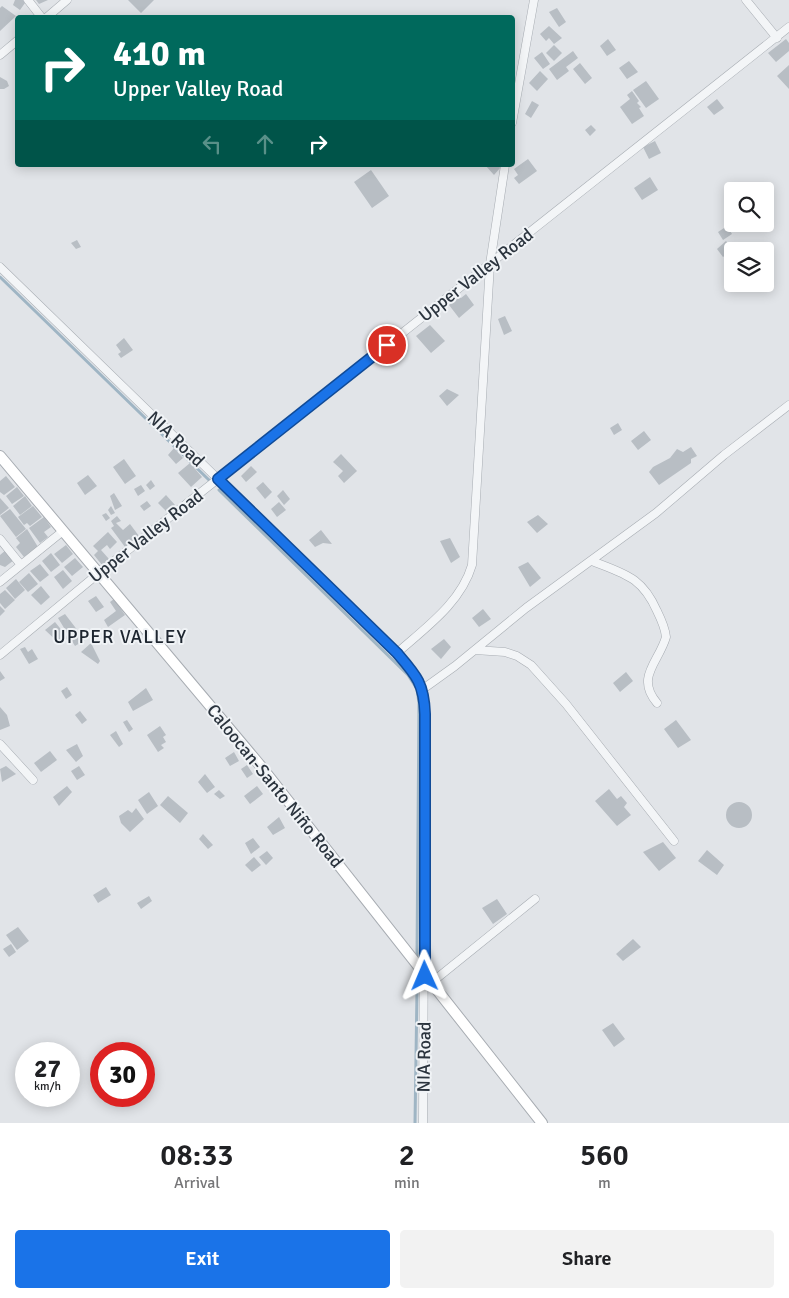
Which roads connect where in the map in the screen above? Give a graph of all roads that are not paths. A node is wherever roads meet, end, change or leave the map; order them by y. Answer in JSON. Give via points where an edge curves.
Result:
{"nodes":[{"id":1,"x":28,"y":0,"type":"edge"},
{"id":2,"x":67,"y":0,"type":"edge"},
{"id":3,"x":534,"y":0,"type":"edge"},
{"id":4,"x":746,"y":0,"type":"edge"},
{"id":5,"x":41,"y":15,"type":"edge"},
{"id":6,"x":48,"y":15,"type":"edge"},
{"id":7,"x":789,"y":27,"type":"edge"},
{"id":8,"x":777,"y":38,"type":"junction"},
{"id":9,"x":15,"y":42,"type":"edge"},
{"id":10,"x":0,"y":55,"type":"edge"},
{"id":11,"x":515,"y":106,"type":"edge"},
{"id":12,"x":505,"y":167,"type":"edge"},
{"id":13,"x":490,"y":264,"type":"junction"},
{"id":14,"x":0,"y":267,"type":"edge"},
{"id":15,"x":789,"y":405,"type":"edge"},
{"id":16,"x":0,"y":456,"type":"edge"},
{"id":17,"x":218,"y":479,"type":"junction"},
{"id":18,"x":63,"y":531,"type":"junction"},
{"id":19,"x":0,"y":539,"type":"edge"},
{"id":20,"x":592,"y":561,"type":"junction"},
{"id":21,"x":21,"y":565,"type":"junction"},
{"id":22,"x":99,"y":572,"type":"junction"},
{"id":23,"x":0,"y":582,"type":"edge"},
{"id":24,"x":475,"y":650,"type":"junction"},
{"id":25,"x":397,"y":653,"type":"junction"},
{"id":26,"x":0,"y":655,"type":"edge"},
{"id":27,"x":423,"y":689,"type":"junction"},
{"id":28,"x":658,"y":703,"type":"dead end"},
{"id":29,"x":0,"y":744,"type":"edge"},
{"id":30,"x":33,"y":780,"type":"dead end"},
{"id":31,"x":674,"y":841,"type":"dead end"},
{"id":32,"x":535,"y":900,"type":"dead end"},
{"id":33,"x":428,"y":980,"type":"junction"},
{"id":34,"x":423,"y":1123,"type":"edge"},
{"id":35,"x":542,"y":1123,"type":"edge"}],
"edges":[{"from":1,"to":5,"type":"street"},
{"from":2,"to":6,"type":"street"},
{"from":3,"to":11,"type":"street"},
{"from":4,"to":8,"type":"street"},
{"from":7,"to":8,"type":"street","name":"Upper Valley Road"},
{"from":8,"to":13,"type":"street","name":"Upper Valley Road"},
{"from":9,"to":10,"type":"street"},
{"from":12,"to":13,"type":"street"},
{"from":13,"to":17,"type":"street","name":"Upper Valley Road"},
{"from":13,"to":25,"type":"street","via":[[472,565],[463,587],[450,604]]},
{"from":14,"to":17,"type":"street","name":"NIA Road"},
{"from":15,"to":20,"type":"street"},
{"from":16,"to":18,"type":"street","name":"Caloocan-Santo Niño Road"},
{"from":17,"to":22,"type":"street","name":"Upper Valley Road"},
{"from":17,"to":25,"type":"street","name":"NIA Road"},
{"from":18,"to":21,"type":"street"},
{"from":18,"to":22,"type":"street","name":"Caloocan-Santo Niño Road"},
{"from":19,"to":21,"type":"street"},
{"from":20,"to":24,"type":"street","via":[[526,608]]},
{"from":20,"to":28,"type":"street","via":[[633,578],[652,598],[666,637],[649,672],[648,690]]},
{"from":21,"to":23,"type":"street"},
{"from":22,"to":26,"type":"street","name":"Upper Valley Road"},
{"from":22,"to":33,"type":"street","name":"Caloocan-Santo Niño Road","via":[[271,778]]},
{"from":24,"to":27,"type":"street"},
{"from":24,"to":31,"type":"street","via":[[504,652],[531,665]]},
{"from":25,"to":27,"type":"street","name":"NIA Road","via":[[419,679]]},
{"from":27,"to":33,"type":"street","name":"NIA Road"},
{"from":29,"to":30,"type":"street"},
{"from":32,"to":33,"type":"street"},
{"from":33,"to":34,"type":"street","name":"NIA Road"},
{"from":33,"to":35,"type":"street","name":"Caloocan-Santo Niño Road"}]}
